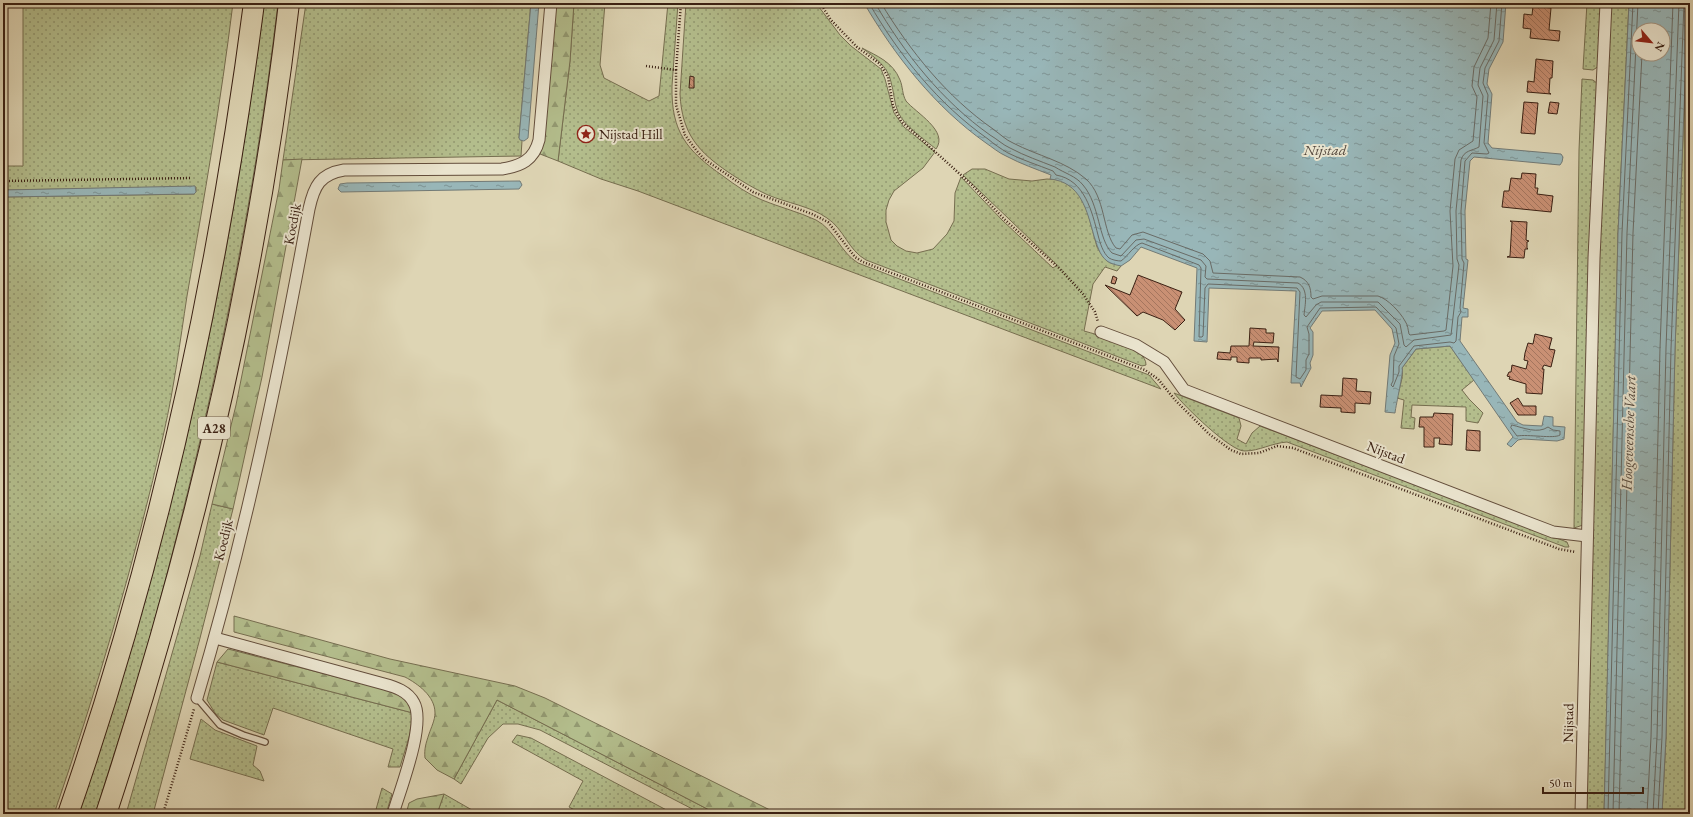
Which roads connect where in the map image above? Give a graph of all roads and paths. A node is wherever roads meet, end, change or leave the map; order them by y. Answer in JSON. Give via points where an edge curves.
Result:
{"nodes":[{"id":1,"x":254,"y":3,"type":"edge"},
{"id":2,"x":289,"y":3,"type":"edge"},
{"id":3,"x":551,"y":3,"type":"edge"},
{"id":4,"x":681,"y":3,"type":"edge"},
{"id":5,"x":820,"y":3,"type":"edge"},
{"id":6,"x":1606,"y":3,"type":"edge"},
{"id":7,"x":646,"y":66,"type":"dead end"},
{"id":8,"x":676,"y":70,"type":"junction"},
{"id":9,"x":192,"y":178,"type":"dead end"},
{"id":10,"x":3,"y":181,"type":"edge"},
{"id":11,"x":1101,"y":332,"type":"joint"},
{"id":12,"x":1587,"y":536,"type":"junction"},
{"id":13,"x":1586,"y":554,"type":"junction"},
{"id":14,"x":215,"y":638,"type":"junction"},
{"id":15,"x":197,"y":698,"type":"junction"},
{"id":16,"x":265,"y":742,"type":"dead end"},
{"id":17,"x":68,"y":814,"type":"edge"},
{"id":18,"x":106,"y":814,"type":"edge"},
{"id":19,"x":163,"y":814,"type":"edge"},
{"id":20,"x":393,"y":814,"type":"edge"},
{"id":21,"x":1581,"y":814,"type":"edge"}],
"edges":[{"from":1,"to":17,"type":"highway","number":"A28","via":[[227,190],[184,406],[108,696]]},
{"from":2,"to":18,"type":"highway","number":"A28","via":[[262,190],[234,343],[177,577]]},
{"from":3,"to":14,"type":"street","name":"Koedijk","via":[[539,140],[535,152],[523,163],[502,169],[344,170],[326,175],[315,189],[266,430]]},
{"from":4,"to":8,"type":"path"},
{"from":5,"to":11,"type":"path","via":[[831,20],[856,47],[880,64],[888,77],[894,106],[901,121],[1058,268],[1095,312]]},
{"from":6,"to":12,"type":"street","name":"Nijstad","via":[[1594,258]]},
{"from":7,"to":8,"type":"path"},
{"from":8,"to":13,"type":"path","via":[[676,104],[685,135],[704,159],[752,192],[828,222],[855,257],[863,262],[1145,370],[1158,379],[1209,434],[1231,450],[1242,454],[1259,453],[1277,446],[1294,448],[1559,549]]},
{"from":9,"to":10,"type":"path"},
{"from":11,"to":12,"type":"street","name":"Nijstad","via":[[1136,346],[1164,362],[1184,390],[1553,532]]},
{"from":12,"to":13,"type":"street","name":"Nijstad"},
{"from":13,"to":21,"type":"street","name":"Nijstad"},
{"from":14,"to":15,"type":"street","name":"Koedijk"},
{"from":14,"to":20,"type":"street","via":[[398,688],[407,694],[415,703],[418,726]]},
{"from":15,"to":16,"type":"lane","via":[[220,725]]},
{"from":15,"to":19,"type":"path"}]}
